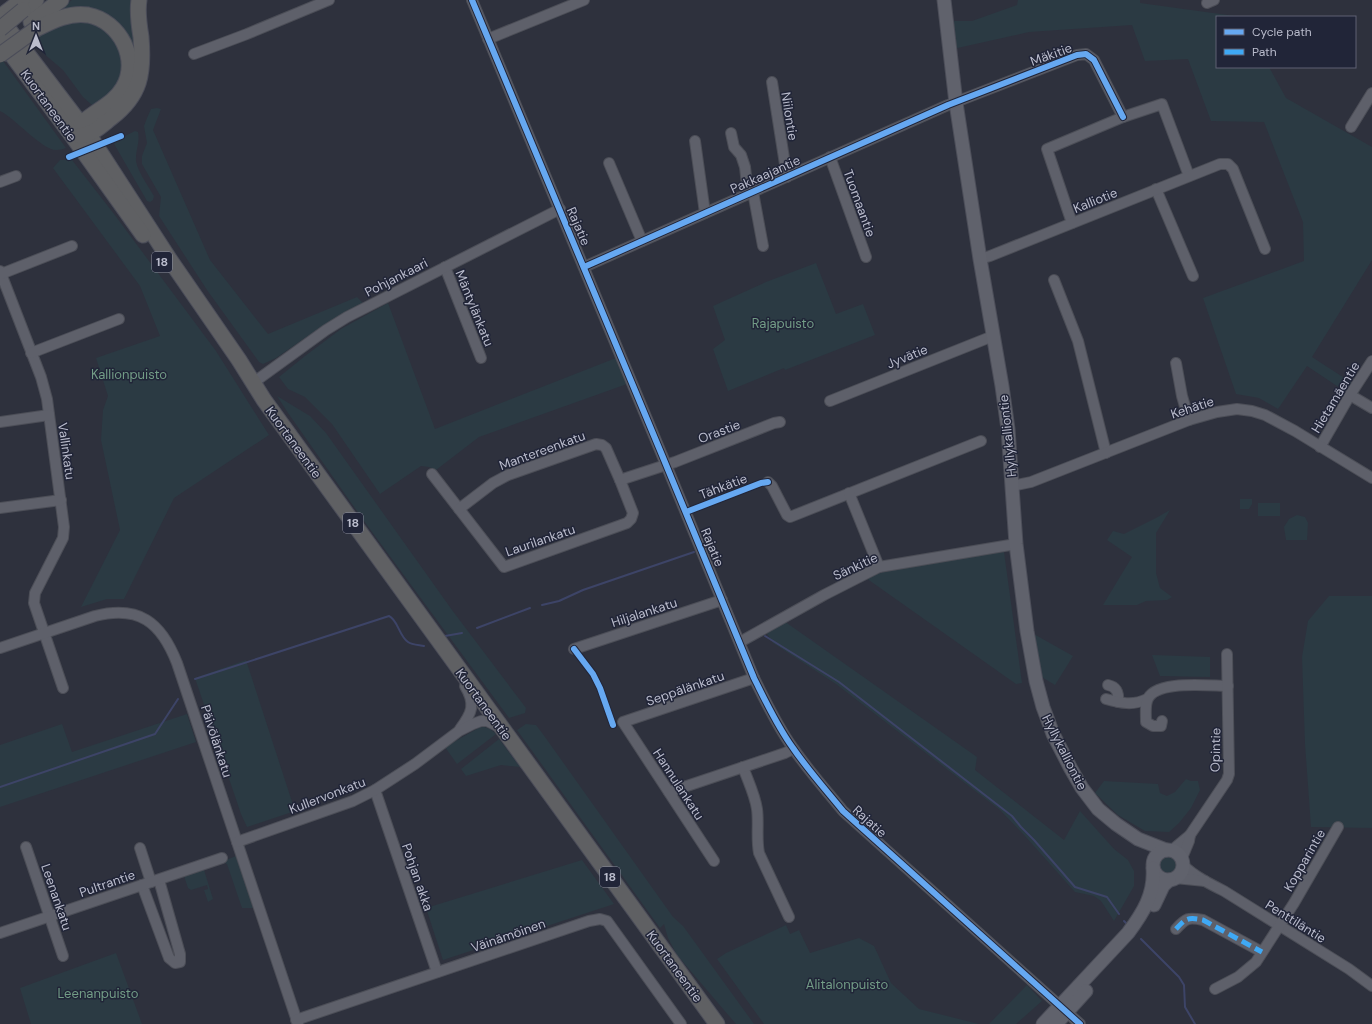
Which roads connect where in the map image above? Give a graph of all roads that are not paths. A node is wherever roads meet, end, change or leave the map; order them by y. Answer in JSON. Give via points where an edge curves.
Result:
{"nodes":[{"id":1,"x":36,"y":0,"type":"edge"},
{"id":2,"x":61,"y":0,"type":"edge"},
{"id":3,"x":139,"y":0,"type":"edge"},
{"id":4,"x":329,"y":0,"type":"edge"},
{"id":5,"x":472,"y":0,"type":"edge"},
{"id":6,"x":584,"y":0,"type":"edge"},
{"id":7,"x":944,"y":0,"type":"edge"},
{"id":8,"x":26,"y":13,"type":"edge"},
{"id":9,"x":0,"y":17,"type":"edge"},
{"id":10,"x":0,"y":29,"type":"edge"},
{"id":11,"x":0,"y":39,"type":"edge"},
{"id":12,"x":488,"y":39,"type":"junction"},
{"id":13,"x":0,"y":47,"type":"edge"},
{"id":14,"x":194,"y":54,"type":"dead end"},
{"id":15,"x":0,"y":55,"type":"edge"},
{"id":16,"x":772,"y":82,"type":"dead end"},
{"id":17,"x":1372,"y":93,"type":"edge"},
{"id":18,"x":956,"y":102,"type":"junction"},
{"id":19,"x":1123,"y":117,"type":"junction"},
{"id":20,"x":1352,"y":127,"type":"dead end"},
{"id":21,"x":85,"y":129,"type":"junction"},
{"id":22,"x":731,"y":133,"type":"dead end"},
{"id":23,"x":73,"y":137,"type":"junction"},
{"id":24,"x":695,"y":141,"type":"dead end"},
{"id":25,"x":830,"y":157,"type":"junction"},
{"id":26,"x":609,"y":163,"type":"dead end"},
{"id":27,"x":16,"y":176,"type":"dead end"},
{"id":28,"x":1189,"y":176,"type":"junction"},
{"id":29,"x":786,"y":177,"type":"junction"},
{"id":30,"x":0,"y":182,"type":"edge"},
{"id":31,"x":1156,"y":189,"type":"junction"},
{"id":32,"x":750,"y":193,"type":"junction"},
{"id":33,"x":560,"y":209,"type":"junction"},
{"id":34,"x":705,"y":213,"type":"junction"},
{"id":35,"x":1072,"y":223,"type":"junction"},
{"id":36,"x":642,"y":241,"type":"junction"},
{"id":37,"x":72,"y":246,"type":"dead end"},
{"id":38,"x":763,"y":246,"type":"dead end"},
{"id":39,"x":1265,"y":249,"type":"dead end"},
{"id":40,"x":866,"y":257,"type":"dead end"},
{"id":41,"x":980,"y":259,"type":"junction"},
{"id":42,"x":445,"y":267,"type":"junction"},
{"id":43,"x":584,"y":267,"type":"junction"},
{"id":44,"x":0,"y":273,"type":"edge"},
{"id":45,"x":1193,"y":276,"type":"dead end"},
{"id":46,"x":1054,"y":280,"type":"dead end"},
{"id":47,"x":119,"y":319,"type":"dead end"},
{"id":48,"x":993,"y":336,"type":"junction"},
{"id":49,"x":31,"y":353,"type":"junction"},
{"id":50,"x":481,"y":358,"type":"dead end"},
{"id":51,"x":1372,"y":361,"type":"edge"},
{"id":52,"x":1176,"y":363,"type":"dead end"},
{"id":53,"x":253,"y":383,"type":"junction"},
{"id":54,"x":1350,"y":395,"type":"junction"},
{"id":55,"x":830,"y":401,"type":"dead end"},
{"id":56,"x":1372,"y":408,"type":"edge"},
{"id":57,"x":49,"y":415,"type":"junction"},
{"id":58,"x":1190,"y":420,"type":"junction"},
{"id":59,"x":0,"y":422,"type":"edge"},
{"id":60,"x":780,"y":422,"type":"dead end"},
{"id":61,"x":981,"y":441,"type":"dead end"},
{"id":62,"x":1320,"y":447,"type":"junction"},
{"id":63,"x":1106,"y":453,"type":"junction"},
{"id":64,"x":667,"y":465,"type":"junction"},
{"id":65,"x":432,"y":474,"type":"dead end"},
{"id":66,"x":1372,"y":478,"type":"edge"},
{"id":67,"x":620,"y":480,"type":"junction"},
{"id":68,"x":768,"y":482,"type":"dead end"},
{"id":69,"x":1012,"y":486,"type":"junction"},
{"id":70,"x":849,"y":493,"type":"junction"},
{"id":71,"x":61,"y":500,"type":"junction"},
{"id":72,"x":0,"y":508,"type":"edge"},
{"id":73,"x":459,"y":509,"type":"junction"},
{"id":74,"x":1016,"y":544,"type":"junction"},
{"id":75,"x":879,"y":567,"type":"junction"},
{"id":76,"x":722,"y":600,"type":"junction"},
{"id":77,"x":45,"y":633,"type":"junction"},
{"id":78,"x":740,"y":642,"type":"junction"},
{"id":79,"x":0,"y":648,"type":"edge"},
{"id":80,"x":574,"y":649,"type":"dead end"},
{"id":81,"x":1227,"y":654,"type":"dead end"},
{"id":82,"x":454,"y":662,"type":"junction"},
{"id":83,"x":754,"y":678,"type":"junction"},
{"id":84,"x":1108,"y":685,"type":"dead end"},
{"id":85,"x":1228,"y":686,"type":"junction"},
{"id":86,"x":63,"y":688,"type":"dead end"},
{"id":87,"x":1106,"y":699,"type":"dead end"},
{"id":88,"x":1147,"y":699,"type":"junction"},
{"id":89,"x":1118,"y":702,"type":"junction"},
{"id":90,"x":1162,"y":721,"type":"dead end"},
{"id":91,"x":624,"y":722,"type":"joint"},
{"id":92,"x":503,"y":730,"type":"junction"},
{"id":93,"x":459,"y":731,"type":"junction"},
{"id":94,"x":793,"y":749,"type":"junction"},
{"id":95,"x":743,"y":767,"type":"junction"},
{"id":96,"x":375,"y":790,"type":"junction"},
{"id":97,"x":669,"y":792,"type":"junction"},
{"id":98,"x":1338,"y":827,"type":"dead end"},
{"id":99,"x":1138,"y":838,"type":"junction"},
{"id":100,"x":237,"y":842,"type":"junction"},
{"id":101,"x":26,"y":847,"type":"dead end"},
{"id":102,"x":140,"y":848,"type":"dead end"},
{"id":103,"x":1176,"y":856,"type":"junction"},
{"id":104,"x":222,"y":858,"type":"dead end"},
{"id":105,"x":714,"y":861,"type":"dead end"},
{"id":106,"x":1153,"y":865,"type":"junction"},
{"id":107,"x":1172,"y":879,"type":"junction"},
{"id":108,"x":1205,"y":881,"type":"junction"},
{"id":109,"x":151,"y":882,"type":"junction"},
{"id":110,"x":50,"y":916,"type":"junction"},
{"id":111,"x":789,"y":917,"type":"dead end"},
{"id":112,"x":1279,"y":926,"type":"junction"},
{"id":113,"x":1176,"y":929,"type":"dead end"},
{"id":114,"x":0,"y":933,"type":"edge"},
{"id":115,"x":1262,"y":952,"type":"junction"},
{"id":116,"x":63,"y":956,"type":"dead end"},
{"id":117,"x":437,"y":972,"type":"junction"},
{"id":118,"x":1372,"y":986,"type":"edge"},
{"id":119,"x":1215,"y":989,"type":"dead end"},
{"id":120,"x":1063,"y":1008,"type":"junction"},
{"id":121,"x":297,"y":1022,"type":"edge"},
{"id":122,"x":681,"y":1024,"type":"edge"},
{"id":123,"x":717,"y":1024,"type":"edge"},
{"id":124,"x":1043,"y":1024,"type":"edge"},
{"id":125,"x":1056,"y":1024,"type":"edge"},
{"id":126,"x":1080,"y":1024,"type":"edge"}],
"edges":[{"from":1,"to":8,"type":"highway"},
{"from":2,"to":8,"type":"highway"},
{"from":3,"to":21,"type":"highway","via":[[142,59],[137,86],[131,99],[119,112]]},
{"from":4,"to":14,"type":"street"},
{"from":5,"to":12,"type":"street","name":"Rajatie"},
{"from":6,"to":12,"type":"street"},
{"from":7,"to":18,"type":"main road","name":"Hyllykalliontie"},
{"from":8,"to":9,"type":"highway"},
{"from":8,"to":10,"type":"highway","bridge":true},
{"from":8,"to":13,"type":"highway"},
{"from":8,"to":15,"type":"highway","bridge":true},
{"from":8,"to":21,"type":"highway","via":[[58,18],[88,15],[102,20],[122,38],[129,64],[128,78],[114,99]]},
{"from":9,"to":21,"type":"highway","name":"Kuortaneentie","number":"18"},
{"from":11,"to":23,"type":"highway","name":"Kuortaneentie","number":"18"},
{"from":12,"to":33,"type":"street","name":"Rajatie"},
{"from":16,"to":29,"type":"street","name":"Niilontie"},
{"from":17,"to":20,"type":"street"},
{"from":18,"to":19,"type":"street","name":"Mäkitie","via":[[1077,55],[1086,54],[1094,60]]},
{"from":18,"to":25,"type":"street","name":"Pakkaajantie"},
{"from":18,"to":41,"type":"main road","name":"Hyllykalliontie"},
{"from":19,"to":28,"type":"street","via":[[1162,104]]},
{"from":19,"to":35,"type":"street","via":[[1047,149]]},
{"from":21,"to":23,"type":"highway"},
{"from":21,"to":53,"type":"highway","name":"Kuortaneentie","number":"18"},
{"from":22,"to":32,"type":"street","via":[[734,147],[741,154]]},
{"from":23,"to":53,"type":"highway","name":"Kuortaneentie","number":"18","via":[[234,364]]},
{"from":24,"to":34,"type":"street"},
{"from":25,"to":29,"type":"street","name":"Pakkaajantie"},
{"from":25,"to":40,"type":"street","name":"Tuomaantie"},
{"from":26,"to":36,"type":"street"},
{"from":27,"to":30,"type":"street"},
{"from":28,"to":31,"type":"street","name":"Kalliotie"},
{"from":28,"to":39,"type":"street","name":"Kalliotie","via":[[1220,164],[1228,164]]},
{"from":29,"to":32,"type":"street","name":"Pakkaajantie"},
{"from":31,"to":35,"type":"street","name":"Kalliotie"},
{"from":31,"to":45,"type":"street"},
{"from":32,"to":34,"type":"street","name":"Pakkaajantie"},
{"from":32,"to":38,"type":"street"},
{"from":33,"to":42,"type":"street","name":"Pohjankaari"},
{"from":33,"to":43,"type":"street","name":"Rajatie"},
{"from":34,"to":36,"type":"street","name":"Pakkaajantie"},
{"from":35,"to":41,"type":"street","name":"Kalliotie"},
{"from":36,"to":43,"type":"street","name":"Pakkaajantie"},
{"from":37,"to":44,"type":"street"},
{"from":41,"to":48,"type":"main road","name":"Hyllykalliontie"},
{"from":42,"to":50,"type":"street","name":"Mäntylänkatu"},
{"from":42,"to":53,"type":"street","name":"Pohjankaari","via":[[326,330]]},
{"from":43,"to":64,"type":"street","name":"Rajatie"},
{"from":44,"to":49,"type":"street","name":"Vallinkatu"},
{"from":46,"to":63,"type":"street","via":[[1078,341]]},
{"from":47,"to":49,"type":"street"},
{"from":48,"to":55,"type":"street","name":"Jyvätie"},
{"from":48,"to":69,"type":"main road","name":"Hyllykalliontie","via":[[1008,429]]},
{"from":49,"to":57,"type":"street","name":"Vallinkatu","via":[[45,392]]},
{"from":51,"to":54,"type":"street","name":"Hietamäentie"},
{"from":52,"to":58,"type":"street","via":[[1182,396]]},
{"from":53,"to":82,"type":"highway","name":"Kuortaneentie","number":"18"},
{"from":54,"to":56,"type":"street"},
{"from":54,"to":62,"type":"street","name":"Hietamäentie"},
{"from":57,"to":59,"type":"street"},
{"from":57,"to":71,"type":"street","name":"Vallinkatu"},
{"from":58,"to":62,"type":"street","name":"Kehätie","via":[[1227,410],[1252,411],[1265,415]]},
{"from":58,"to":63,"type":"street","name":"Kehätie"},
{"from":60,"to":64,"type":"street","name":"Orastie"},
{"from":61,"to":70,"type":"street","name":"Tähkätie"},
{"from":62,"to":66,"type":"street","name":"Kehätie"},
{"from":63,"to":69,"type":"street","name":"Kehätie","via":[[1031,482]]},
{"from":64,"to":67,"type":"street"},
{"from":64,"to":76,"type":"street","name":"Rajatie"},
{"from":65,"to":73,"type":"street","name":"Laurilankatu"},
{"from":67,"to":73,"type":"street","name":"Mantereenkatu","via":[[606,448],[596,444],[508,475]]},
{"from":67,"to":73,"type":"street","name":"Laurilankatu","via":[[633,513],[627,523],[504,567]]},
{"from":68,"to":70,"type":"street","name":"Tähkätie","via":[[786,515],[790,517]]},
{"from":69,"to":74,"type":"main road","name":"Hyllykalliontie"},
{"from":70,"to":75,"type":"street"},
{"from":71,"to":72,"type":"street"},
{"from":71,"to":77,"type":"street","name":"Vallinkatu","via":[[63,538],[35,593],[34,603]]},
{"from":74,"to":75,"type":"street","name":"Sänkitie"},
{"from":74,"to":99,"type":"main road","name":"Hyllykalliontie","via":[[1035,674],[1053,734],[1082,788],[1098,809]]},
{"from":75,"to":78,"type":"street","name":"Sänkitie","via":[[824,594]]},
{"from":76,"to":78,"type":"street","name":"Rajatie"},
{"from":76,"to":80,"type":"street","name":"Hiljalankatu"},
{"from":77,"to":79,"type":"street","name":"Päivölänkatu"},
{"from":77,"to":86,"type":"street","name":"Vallinkatu"},
{"from":77,"to":100,"type":"street","name":"Päivölänkatu","via":[[113,612],[140,616],[159,629],[177,663]]},
{"from":78,"to":83,"type":"street","name":"Rajatie"},
{"from":81,"to":85,"type":"street","name":"Opintie"},
{"from":82,"to":92,"type":"highway","name":"Kuortaneentie","number":"18"},
{"from":82,"to":93,"type":"street","name":"Kullervonkatu","via":[[457,675],[469,694],[472,710]]},
{"from":83,"to":91,"type":"street","name":"Seppälänkatu"},
{"from":83,"to":94,"type":"street","name":"Rajatie","via":[[769,710]]},
{"from":84,"to":89,"type":"street","via":[[1117,690]]},
{"from":85,"to":88,"type":"street","via":[[1167,686],[1154,691]]},
{"from":85,"to":103,"type":"street","name":"Opintie","via":[[1229,774],[1190,835],[1189,841]]},
{"from":87,"to":89,"type":"street"},
{"from":88,"to":89,"type":"street","via":[[1133,704]]},
{"from":88,"to":90,"type":"street","via":[[1146,722],[1153,726],[1161,726]]},
{"from":91,"to":97,"type":"street","name":"Hannulankatu"},
{"from":92,"to":93,"type":"street","name":"Kullervonkatu","via":[[487,721],[481,721]]},
{"from":92,"to":123,"type":"highway","name":"Kuortaneentie","number":"18"},
{"from":93,"to":96,"type":"street","name":"Kullervonkatu"},
{"from":94,"to":95,"type":"street"},
{"from":94,"to":120,"type":"street","name":"Rajatie","via":[[843,811]]},
{"from":95,"to":97,"type":"street"},
{"from":95,"to":111,"type":"street","via":[[758,810],[759,853]]},
{"from":96,"to":100,"type":"street","name":"Kullervonkatu","via":[[347,803]]},
{"from":96,"to":117,"type":"street","name":"Pohjan akka"},
{"from":97,"to":105,"type":"street","name":"Hannulankatu"},
{"from":98,"to":112,"type":"street","name":"Kopparintie"},
{"from":99,"to":103,"type":"main road","name":"Hyllykalliontie"},
{"from":99,"to":106,"type":"main road","name":"Hyllykalliontie","via":[[1151,857]]},
{"from":100,"to":121,"type":"street","name":"Päivölänkatu"},
{"from":101,"to":110,"type":"street","name":"Leenankatu"},
{"from":102,"to":109,"type":"street"},
{"from":103,"to":106,"type":"main road","via":[[1160,852],[1155,856]]},
{"from":103,"to":107,"type":"main road","via":[[1179,875]]},
{"from":103,"to":108,"type":"street","name":"Penttiläntie","via":[[1188,870]]},
{"from":104,"to":109,"type":"street","name":"Pultrantie"},
{"from":106,"to":107,"type":"main road","via":[[1159,877]]},
{"from":106,"to":120,"type":"main road","via":[[1152,888],[1148,904],[1140,917]]},
{"from":107,"to":108,"type":"street","name":"Penttiläntie"},
{"from":107,"to":120,"type":"main road","via":[[1163,886],[1142,924],[1112,962]]},
{"from":108,"to":112,"type":"street","name":"Penttiläntie"},
{"from":109,"to":109,"type":"street","via":[[180,954],[180,962],[176,963],[169,958]]},
{"from":109,"to":110,"type":"street","name":"Pultrantie"},
{"from":110,"to":114,"type":"street","name":"Pultrantie"},
{"from":110,"to":116,"type":"street","name":"Leenankatu"},
{"from":112,"to":115,"type":"street","name":"Kopparintie"},
{"from":112,"to":118,"type":"street","name":"Penttiläntie"},
{"from":113,"to":115,"type":"street","via":[[1185,919],[1203,920]]},
{"from":115,"to":119,"type":"street","name":"Kopparintie","via":[[1247,971]]},
{"from":117,"to":121,"type":"street","name":"Väinämöinen"},
{"from":117,"to":122,"type":"street","name":"Väinämöinen","via":[[589,921],[607,920]]},
{"from":120,"to":124,"type":"main road"},
{"from":120,"to":125,"type":"main road"},
{"from":120,"to":126,"type":"street","name":"Rajatie"}]}
